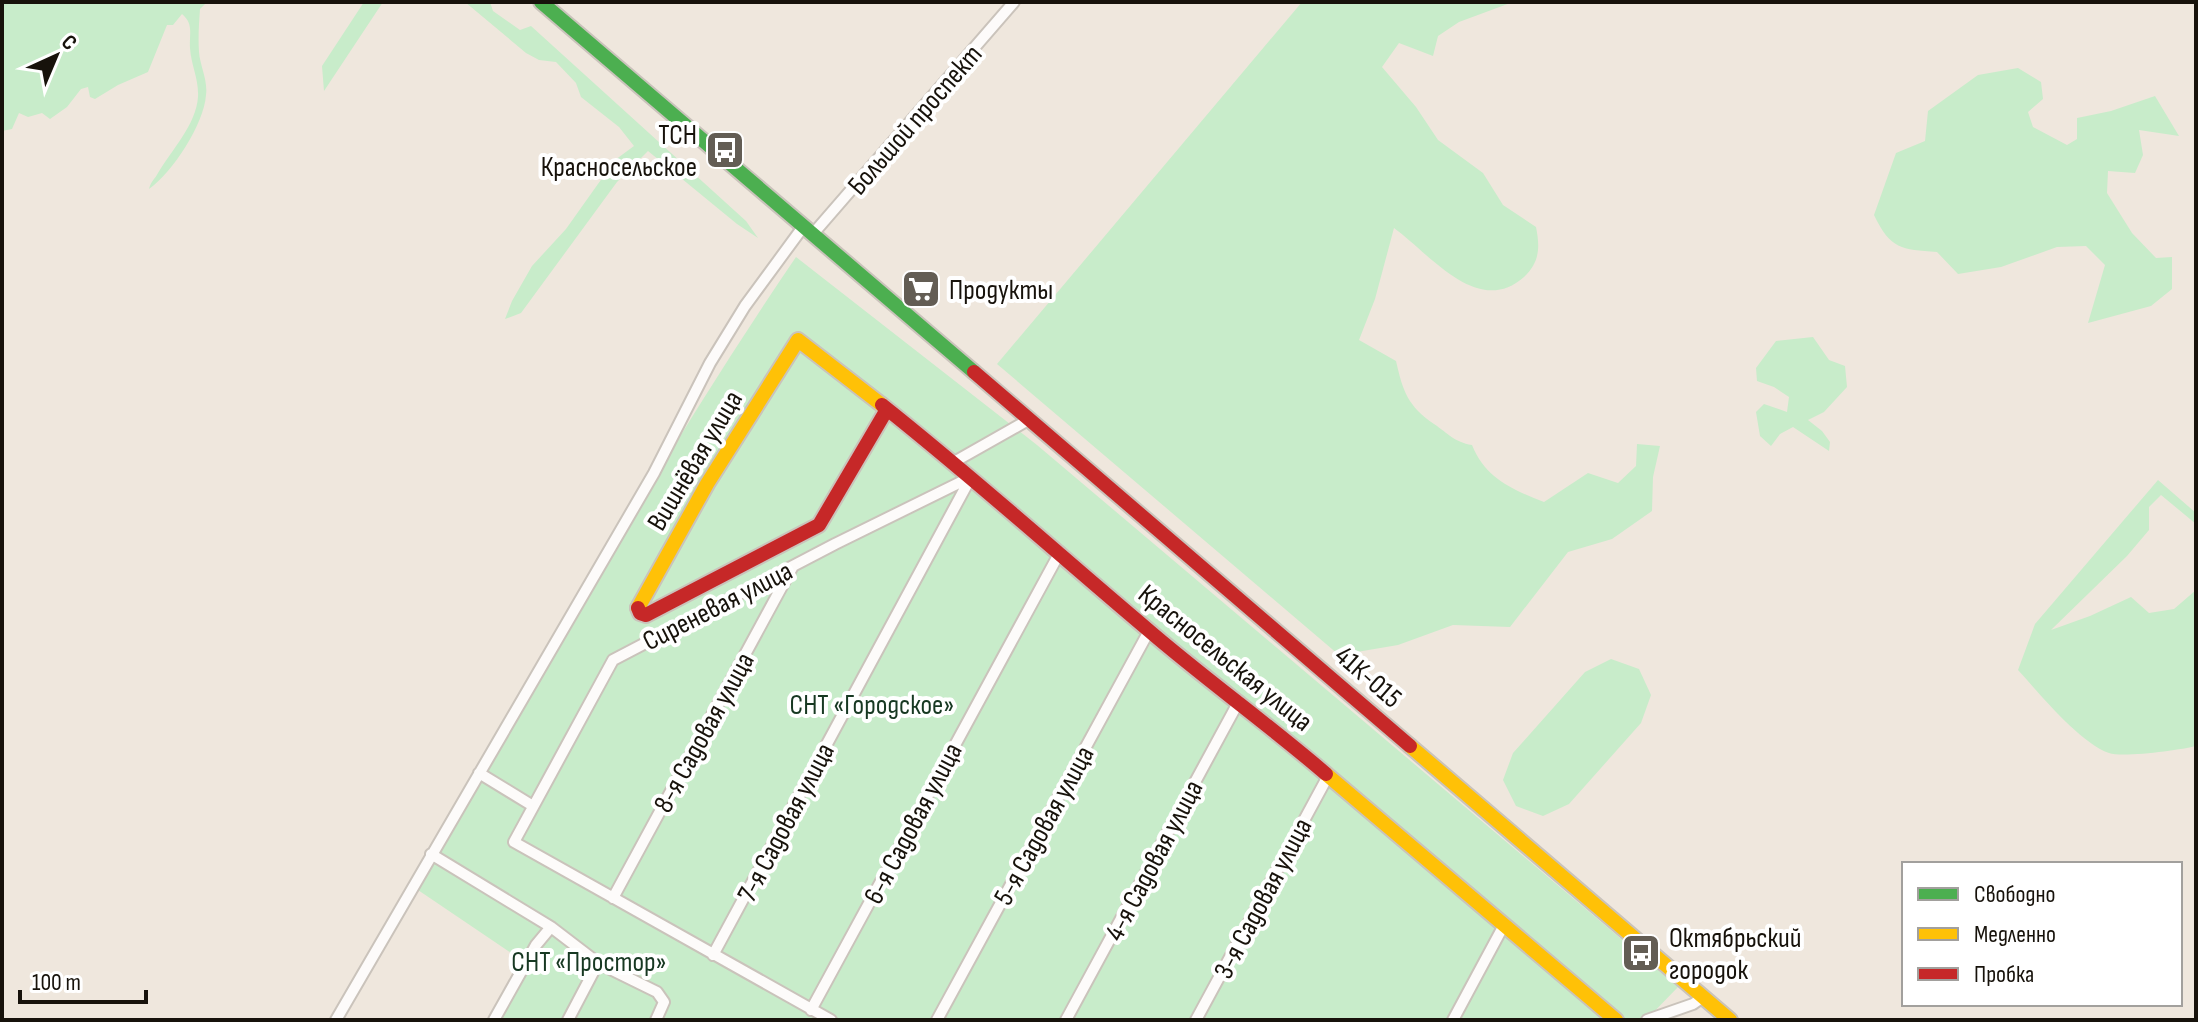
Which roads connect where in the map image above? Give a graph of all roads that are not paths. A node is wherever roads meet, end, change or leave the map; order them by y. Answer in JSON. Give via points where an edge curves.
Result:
{"nodes":[{"id":1,"x":541,"y":2,"type":"edge"},
{"id":2,"x":1014,"y":2,"type":"edge"},
{"id":3,"x":807,"y":231,"type":"junction"},
{"id":4,"x":798,"y":340,"type":"joint"},
{"id":5,"x":886,"y":411,"type":"junction"},
{"id":6,"x":1030,"y":419,"type":"junction"},
{"id":7,"x":954,"y":462,"type":"junction"},
{"id":8,"x":971,"y":477,"type":"junction"},
{"id":9,"x":1060,"y":552,"type":"junction"},
{"id":10,"x":793,"y":566,"type":"junction"},
{"id":11,"x":1149,"y":631,"type":"junction"},
{"id":12,"x":1239,"y":701,"type":"junction"},
{"id":13,"x":479,"y":773,"type":"junction"},
{"id":14,"x":1328,"y":776,"type":"junction"},
{"id":15,"x":533,"y":806,"type":"junction"},
{"id":16,"x":431,"y":854,"type":"junction"},
{"id":17,"x":613,"y":898,"type":"junction"},
{"id":18,"x":1504,"y":925,"type":"junction"},
{"id":19,"x":551,"y":927,"type":"junction"},
{"id":20,"x":713,"y":955,"type":"junction"},
{"id":21,"x":598,"y":963,"type":"junction"},
{"id":22,"x":1703,"y":997,"type":"junction"},
{"id":23,"x":811,"y":1010,"type":"junction"},
{"id":24,"x":336,"y":1020,"type":"edge"},
{"id":25,"x":494,"y":1020,"type":"edge"},
{"id":26,"x":568,"y":1020,"type":"edge"},
{"id":27,"x":656,"y":1020,"type":"edge"},
{"id":28,"x":831,"y":1020,"type":"edge"},
{"id":29,"x":937,"y":1020,"type":"edge"},
{"id":30,"x":1066,"y":1020,"type":"edge"},
{"id":31,"x":1196,"y":1020,"type":"edge"},
{"id":32,"x":1453,"y":1020,"type":"edge"},
{"id":33,"x":1616,"y":1020,"type":"edge"},
{"id":34,"x":1647,"y":1020,"type":"edge"},
{"id":35,"x":1730,"y":1020,"type":"edge"}],
"edges":[{"from":1,"to":3,"type":"street","name":"41К-015"},
{"from":2,"to":3,"type":"street","name":"Большой проспект"},
{"from":3,"to":6,"type":"street","name":"41К-015"},
{"from":3,"to":13,"type":"street","name":"Большой проспект","via":[[745,306],[710,363],[654,473]]},
{"from":4,"to":5,"type":"street","name":"Красносельская улица"},
{"from":4,"to":5,"type":"street","name":"Вишнёвая улица","via":[[707,484],[638,607],[640,613],[646,615],[819,525]]},
{"from":5,"to":7,"type":"street","name":"Красносельская улица"},
{"from":6,"to":7,"type":"street"},
{"from":6,"to":22,"type":"street","name":"41К-015"},
{"from":7,"to":8,"type":"street","name":"Красносельская улица"},
{"from":8,"to":9,"type":"street","name":"Красносельская улица"},
{"from":8,"to":10,"type":"street","name":"Сиреневая улица"},
{"from":8,"to":20,"type":"street","name":"7-я Садовая улица"},
{"from":9,"to":11,"type":"street","name":"Красносельская улица"},
{"from":9,"to":23,"type":"street","name":"6-я Садовая улица"},
{"from":10,"to":15,"type":"street","name":"Сиреневая улица","via":[[613,660]]},
{"from":10,"to":17,"type":"street","name":"8-я Садовая улица"},
{"from":11,"to":12,"type":"street","name":"Красносельская улица"},
{"from":11,"to":29,"type":"street","name":"5-я Садовая улица"},
{"from":12,"to":14,"type":"street","name":"Красносельская улица"},
{"from":12,"to":30,"type":"street","name":"4-я Садовая улица"},
{"from":13,"to":15,"type":"street"},
{"from":13,"to":16,"type":"street","name":"Большой проспект"},
{"from":14,"to":18,"type":"street","name":"Красносельская улица"},
{"from":14,"to":31,"type":"street","name":"3-я Садовая улица"},
{"from":15,"to":17,"type":"street","name":"Сиреневая улица","via":[[514,842]]},
{"from":16,"to":19,"type":"street"},
{"from":16,"to":24,"type":"street","name":"Большой проспект"},
{"from":17,"to":20,"type":"street"},
{"from":18,"to":32,"type":"street"},
{"from":18,"to":33,"type":"street","name":"Красносельская улица"},
{"from":19,"to":21,"type":"street"},
{"from":19,"to":25,"type":"street"},
{"from":20,"to":23,"type":"street"},
{"from":21,"to":26,"type":"street"},
{"from":21,"to":27,"type":"street","via":[[661,996],[664,1002]]},
{"from":22,"to":34,"type":"street"},
{"from":22,"to":35,"type":"street","name":"41К-015"},
{"from":23,"to":28,"type":"street"}]}
